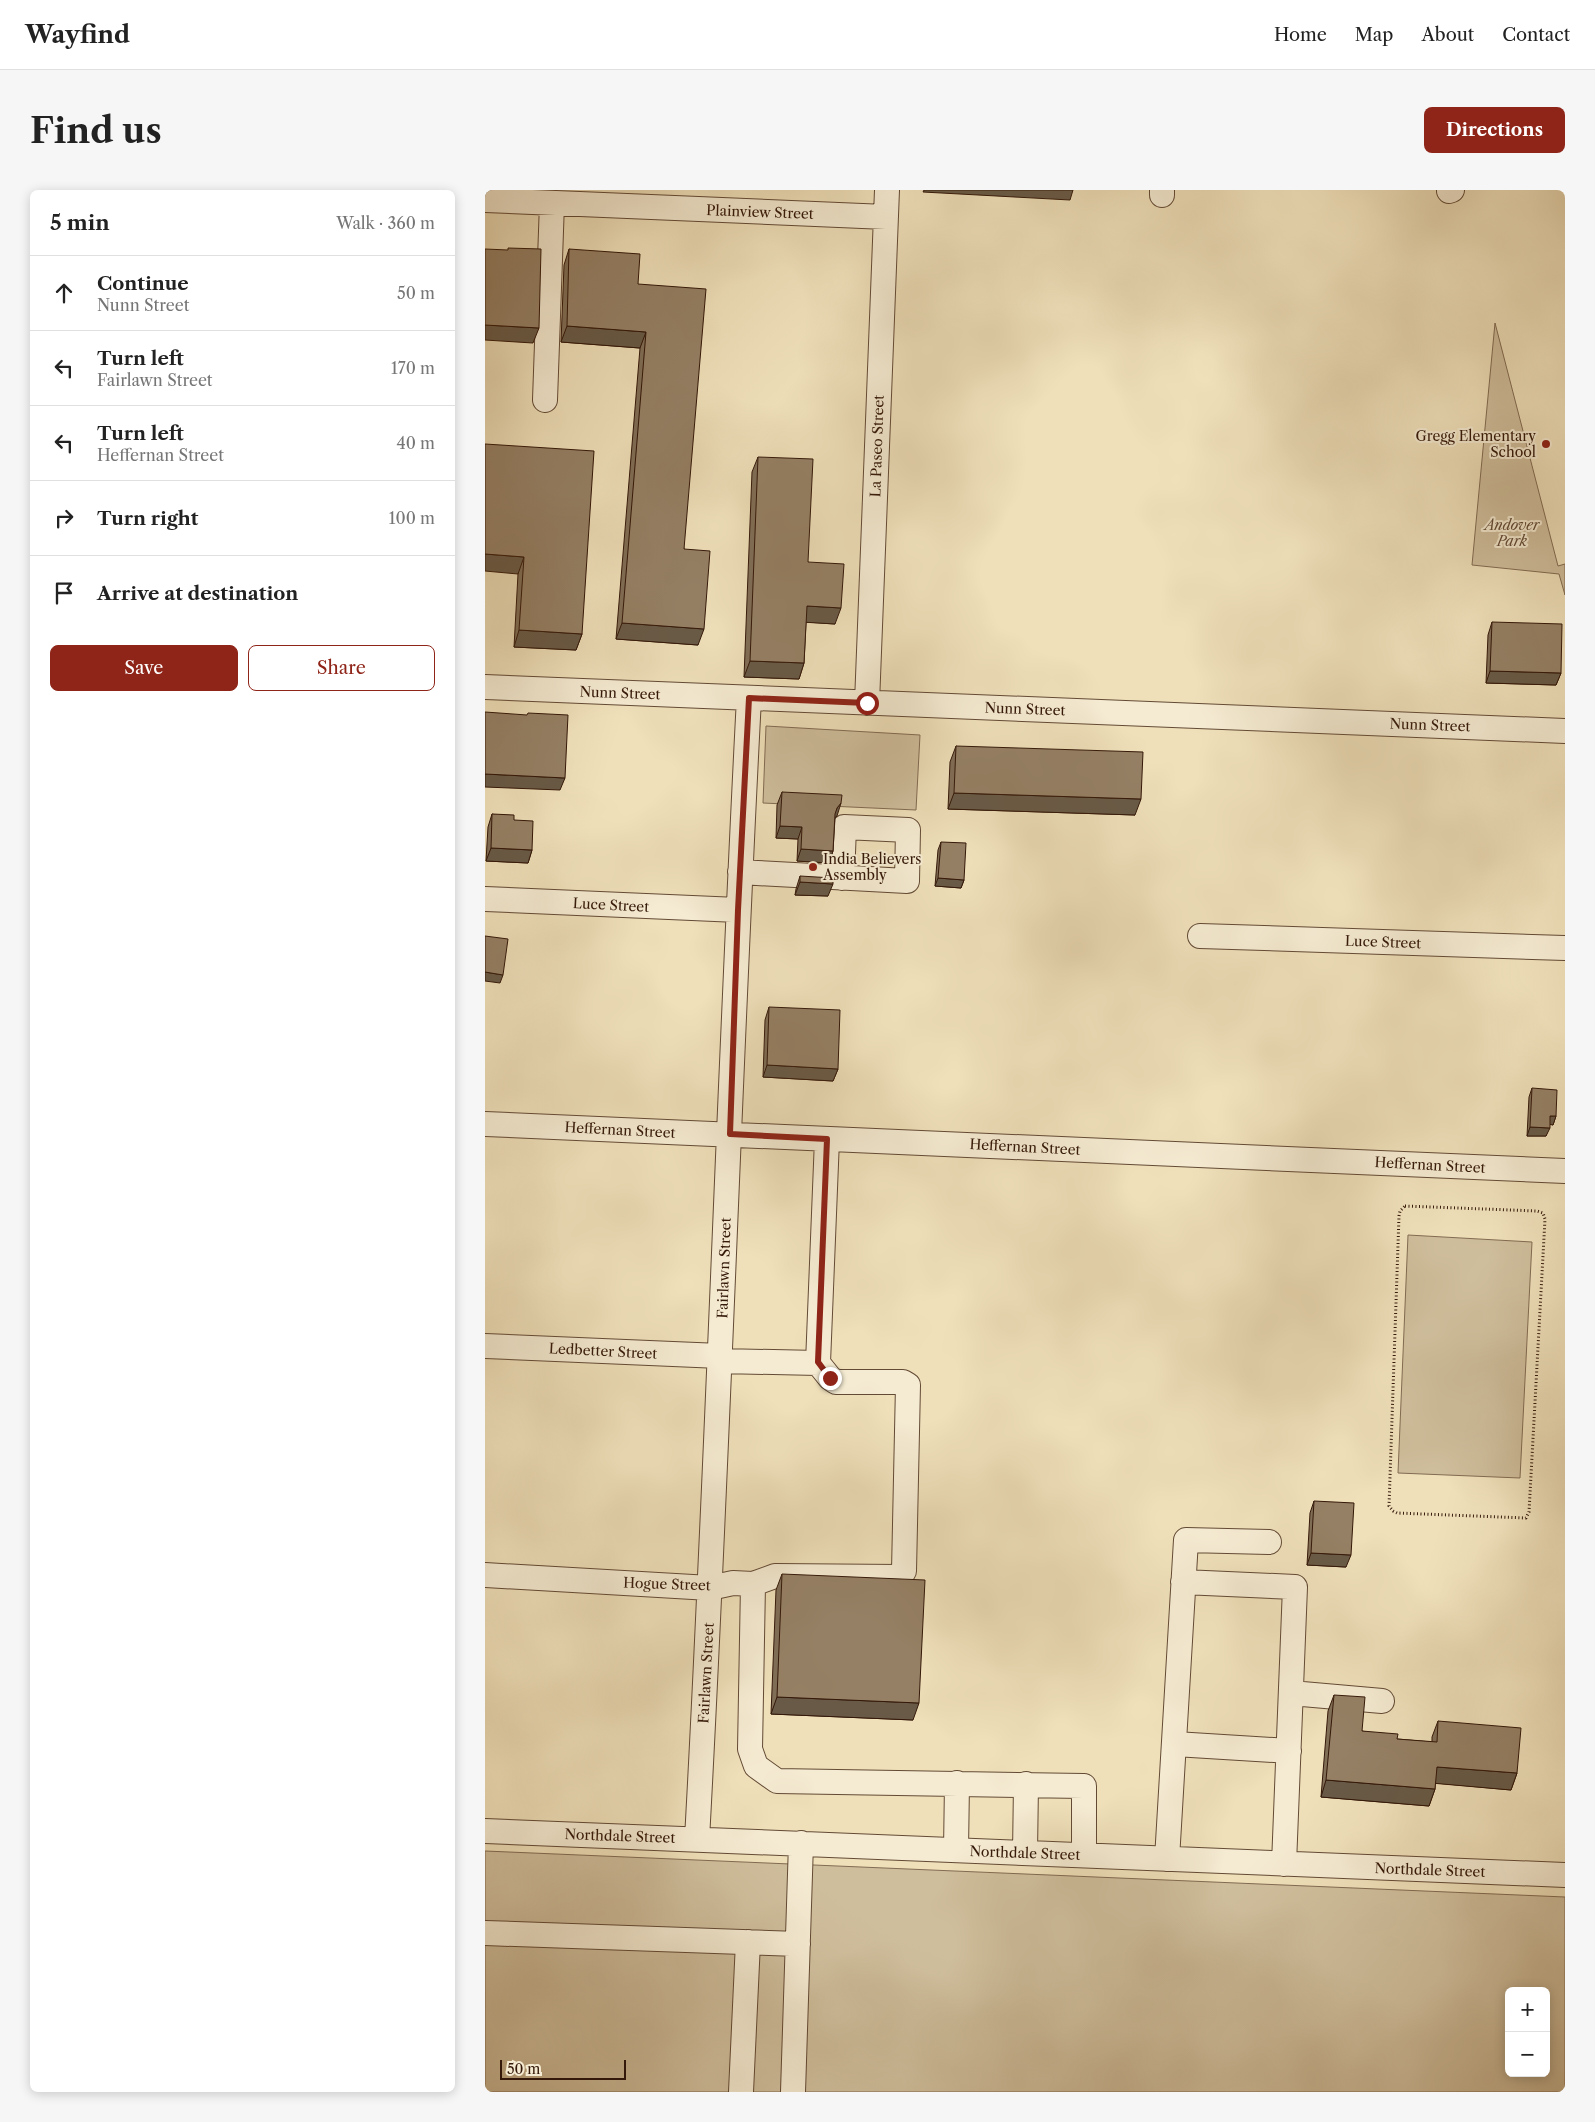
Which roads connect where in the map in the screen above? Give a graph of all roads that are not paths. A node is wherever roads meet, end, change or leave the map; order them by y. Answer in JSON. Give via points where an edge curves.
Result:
{"nodes":[{"id":1,"x":887,"y":190,"type":"edge"},
{"id":2,"x":520,"y":196,"type":"edge"},
{"id":3,"x":485,"y":200,"type":"edge"},
{"id":4,"x":552,"y":202,"type":"junction"},
{"id":5,"x":886,"y":217,"type":"junction"},
{"id":6,"x":545,"y":400,"type":"dead end"},
{"id":7,"x":485,"y":687,"type":"edge"},
{"id":8,"x":749,"y":698,"type":"junction"},
{"id":9,"x":867,"y":703,"type":"junction"},
{"id":10,"x":1565,"y":731,"type":"edge"},
{"id":11,"x":740,"y":872,"type":"junction"},
{"id":12,"x":842,"y":878,"type":"dead end"},
{"id":13,"x":485,"y":899,"type":"edge"},
{"id":14,"x":738,"y":910,"type":"junction"},
{"id":15,"x":1200,"y":936,"type":"dead end"},
{"id":16,"x":1565,"y":948,"type":"edge"},
{"id":17,"x":485,"y":1124,"type":"edge"},
{"id":18,"x":730,"y":1134,"type":"junction"},
{"id":19,"x":827,"y":1139,"type":"junction"},
{"id":20,"x":1565,"y":1171,"type":"edge"},
{"id":21,"x":485,"y":1346,"type":"edge"},
{"id":22,"x":720,"y":1359,"type":"junction"},
{"id":23,"x":818,"y":1362,"type":"junction"},
{"id":24,"x":1269,"y":1542,"type":"dead end"},
{"id":25,"x":485,"y":1575,"type":"edge"},
{"id":26,"x":1183,"y":1582,"type":"junction"},
{"id":27,"x":753,"y":1584,"type":"junction"},
{"id":28,"x":710,"y":1588,"type":"junction"},
{"id":29,"x":1291,"y":1693,"type":"junction"},
{"id":30,"x":1382,"y":1701,"type":"dead end"},
{"id":31,"x":1175,"y":1744,"type":"junction"},
{"id":32,"x":1289,"y":1751,"type":"junction"},
{"id":33,"x":957,"y":1783,"type":"junction"},
{"id":34,"x":1027,"y":1784,"type":"junction"},
{"id":35,"x":485,"y":1831,"type":"edge"},
{"id":36,"x":697,"y":1839,"type":"junction"},
{"id":37,"x":801,"y":1843,"type":"junction"},
{"id":38,"x":956,"y":1850,"type":"junction"},
{"id":39,"x":1025,"y":1853,"type":"junction"},
{"id":40,"x":1084,"y":1855,"type":"junction"},
{"id":41,"x":1167,"y":1859,"type":"junction"},
{"id":42,"x":1284,"y":1864,"type":"junction"},
{"id":43,"x":1565,"y":1875,"type":"edge"},
{"id":44,"x":485,"y":1933,"type":"edge"},
{"id":45,"x":748,"y":1942,"type":"junction"},
{"id":46,"x":798,"y":1944,"type":"junction"},
{"id":47,"x":741,"y":2092,"type":"edge"},
{"id":48,"x":793,"y":2092,"type":"edge"}],
"edges":[{"from":1,"to":5,"type":"street","name":"La Paseo Street"},
{"from":2,"to":3,"type":"street","name":"Plainview Street"},
{"from":2,"to":4,"type":"street","name":"Plainview Street"},
{"from":4,"to":5,"type":"street","name":"Plainview Street"},
{"from":4,"to":6,"type":"street"},
{"from":5,"to":9,"type":"street","name":"La Paseo Street"},
{"from":7,"to":8,"type":"street","name":"Nunn Street"},
{"from":8,"to":9,"type":"street","name":"Nunn Street"},
{"from":8,"to":11,"type":"street","name":"Fairlawn Street"},
{"from":9,"to":10,"type":"street","name":"Nunn Street"},
{"from":11,"to":12,"type":"street"},
{"from":11,"to":14,"type":"street","name":"Fairlawn Street"},
{"from":13,"to":14,"type":"street","name":"Luce Street"},
{"from":14,"to":18,"type":"street","name":"Fairlawn Street"},
{"from":15,"to":16,"type":"street","name":"Luce Street"},
{"from":17,"to":18,"type":"street","name":"Heffernan Street"},
{"from":18,"to":19,"type":"street","name":"Heffernan Street"},
{"from":18,"to":22,"type":"street","name":"Fairlawn Street"},
{"from":19,"to":20,"type":"street","name":"Heffernan Street"},
{"from":19,"to":23,"type":"street"},
{"from":21,"to":22,"type":"street","name":"Ledbetter Street"},
{"from":22,"to":23,"type":"street","name":"Ledbetter Street"},
{"from":22,"to":28,"type":"street","name":"Fairlawn Street"},
{"from":23,"to":27,"type":"street","name":"Hogue Street","via":[[836,1382],[903,1382],[908,1386],[904,1571],[900,1577],[775,1576]]},
{"from":24,"to":26,"type":"street","via":[[1186,1540]]},
{"from":25,"to":28,"type":"street","name":"Hogue Street"},
{"from":26,"to":29,"type":"street","via":[[1295,1587]]},
{"from":26,"to":31,"type":"street"},
{"from":27,"to":28,"type":"street","name":"Hogue Street","via":[[733,1583]]},
{"from":27,"to":33,"type":"street","via":[[750,1749],[757,1766],[777,1781]]},
{"from":28,"to":36,"type":"street","name":"Fairlawn Street"},
{"from":29,"to":30,"type":"street"},
{"from":29,"to":32,"type":"street"},
{"from":31,"to":32,"type":"street"},
{"from":31,"to":41,"type":"street"},
{"from":32,"to":42,"type":"street"},
{"from":33,"to":34,"type":"street"},
{"from":33,"to":38,"type":"street"},
{"from":34,"to":39,"type":"street"},
{"from":34,"to":40,"type":"street","via":[[1084,1786]]},
{"from":35,"to":36,"type":"street","name":"Northdale Street"},
{"from":36,"to":37,"type":"street","name":"Northdale Street"},
{"from":37,"to":38,"type":"street","name":"Northdale Street"},
{"from":37,"to":46,"type":"street"},
{"from":38,"to":39,"type":"street","name":"Northdale Street"},
{"from":39,"to":40,"type":"street","name":"Northdale Street"},
{"from":40,"to":41,"type":"street","name":"Northdale Street"},
{"from":41,"to":42,"type":"street","name":"Northdale Street"},
{"from":42,"to":43,"type":"street","name":"Northdale Street"},
{"from":44,"to":45,"type":"street"},
{"from":45,"to":46,"type":"street"},
{"from":45,"to":47,"type":"street"},
{"from":46,"to":48,"type":"street"}]}
